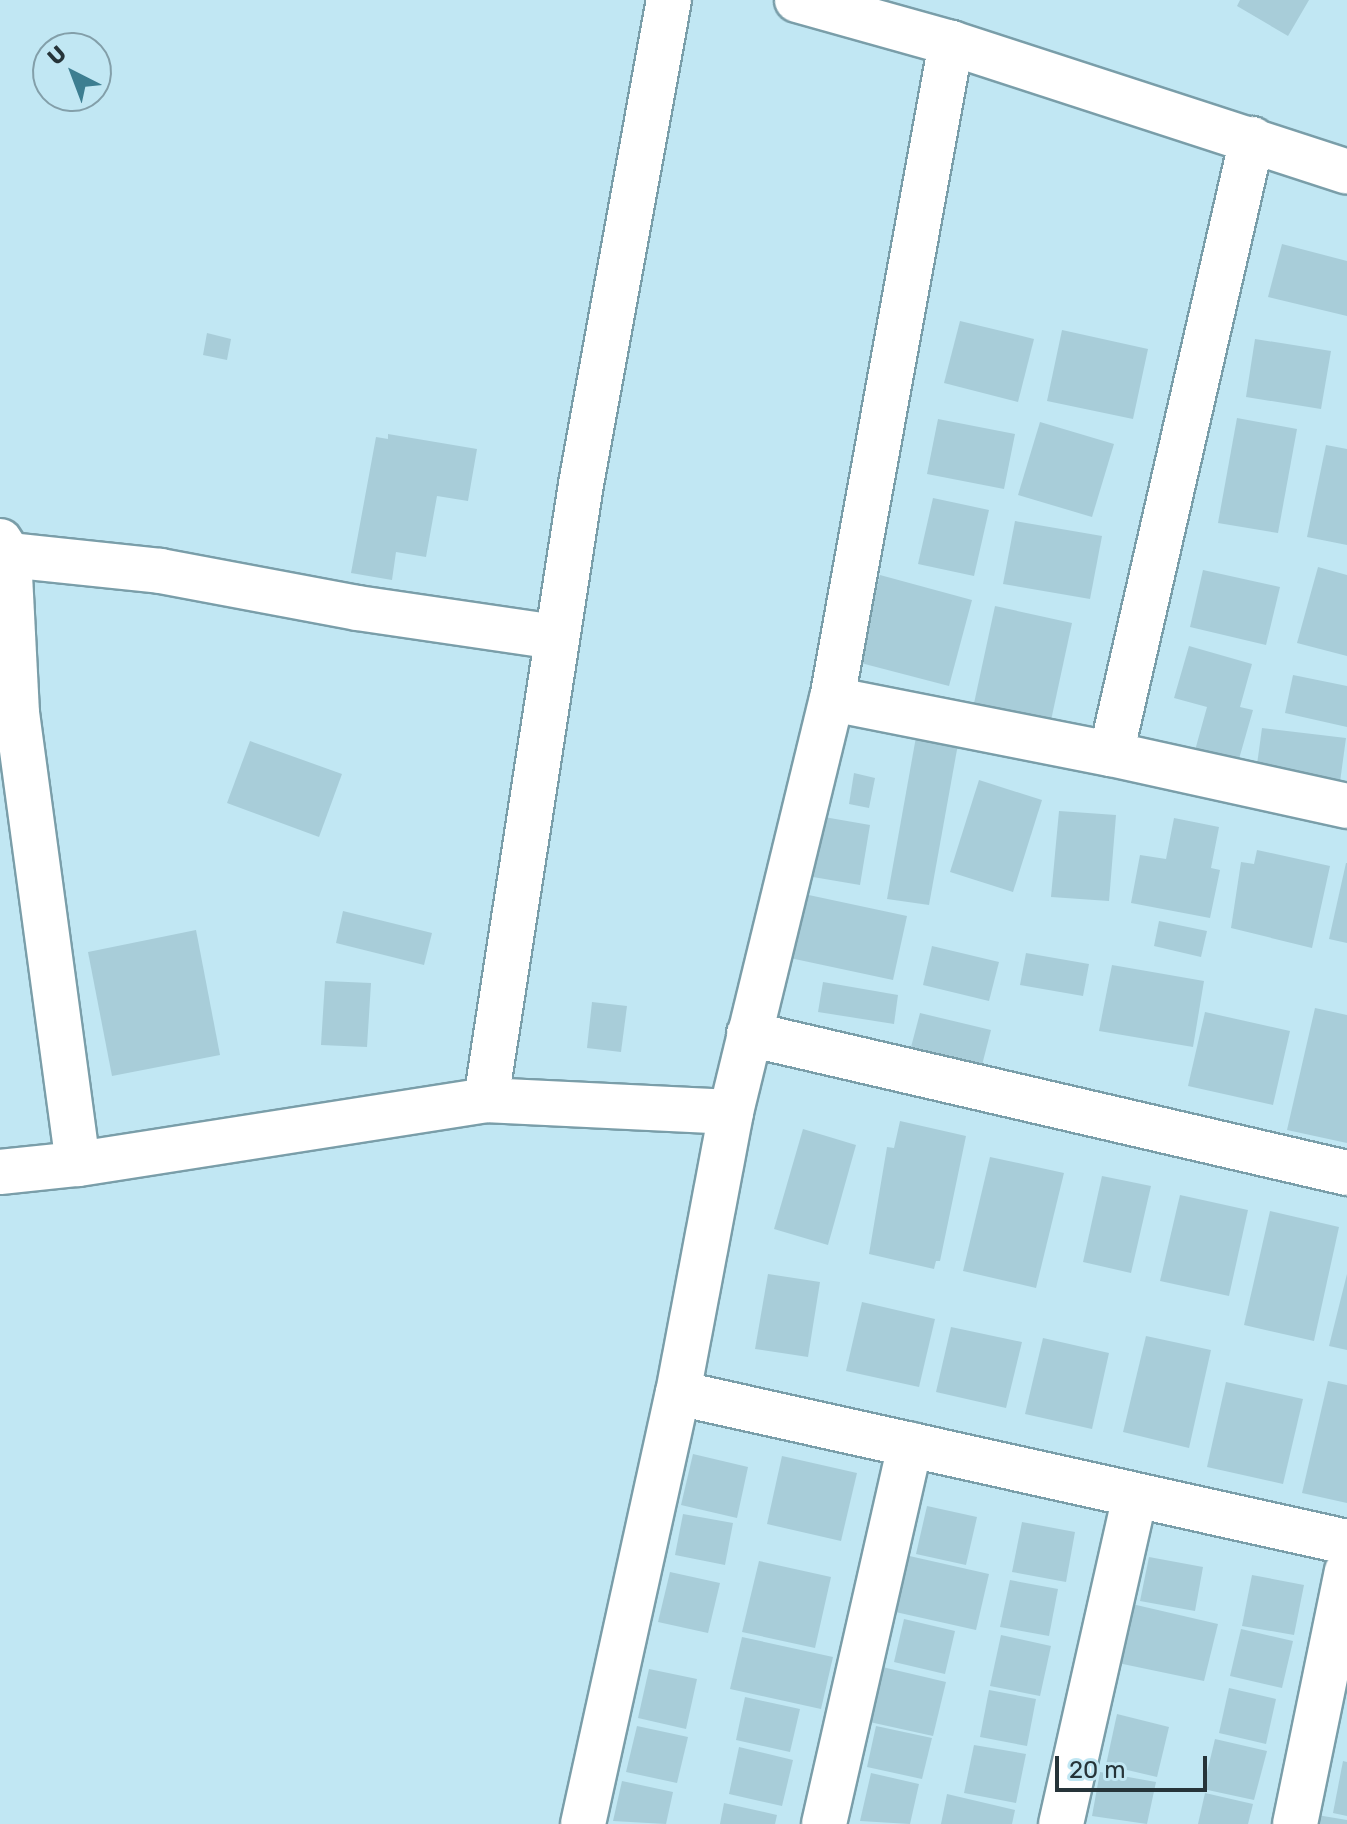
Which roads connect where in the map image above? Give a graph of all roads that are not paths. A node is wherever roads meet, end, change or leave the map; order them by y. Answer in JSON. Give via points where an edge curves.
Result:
{"nodes":[{"id":1,"x":669,"y":0,"type":"edge"},
{"id":2,"x":797,"y":0,"type":"edge"},
{"id":3,"x":951,"y":43,"type":"junction"},
{"id":4,"x":1252,"y":139,"type":"junction"},
{"id":5,"x":1347,"y":172,"type":"edge"},
{"id":6,"x":4,"y":548,"type":"edge"},
{"id":7,"x":556,"y":637,"type":"junction"},
{"id":8,"x":832,"y":699,"type":"junction"},
{"id":9,"x":1111,"y":754,"type":"junction"},
{"id":10,"x":1347,"y":806,"type":"edge"},
{"id":11,"x":749,"y":1034,"type":"junction"},
{"id":12,"x":486,"y":1100,"type":"junction"},
{"id":13,"x":731,"y":1112,"type":"junction"},
{"id":14,"x":78,"y":1164,"type":"junction"},
{"id":15,"x":0,"y":1172,"type":"edge"},
{"id":16,"x":1347,"y":1173,"type":"edge"},
{"id":17,"x":678,"y":1393,"type":"junction"},
{"id":18,"x":910,"y":1445,"type":"junction"},
{"id":19,"x":1135,"y":1496,"type":"junction"},
{"id":20,"x":1347,"y":1542,"type":"edge"},
{"id":21,"x":1347,"y":1571,"type":"edge"},
{"id":22,"x":583,"y":1824,"type":"edge"},
{"id":23,"x":824,"y":1824,"type":"edge"},
{"id":24,"x":1061,"y":1824,"type":"edge"},
{"id":25,"x":1295,"y":1824,"type":"edge"}],
"edges":[{"from":1,"to":7,"type":"street"},
{"from":2,"to":3,"type":"street"},
{"from":3,"to":4,"type":"street"},
{"from":3,"to":8,"type":"street"},
{"from":4,"to":5,"type":"street"},
{"from":4,"to":9,"type":"street"},
{"from":6,"to":7,"type":"street"},
{"from":6,"to":14,"type":"street","via":[[17,713]]},
{"from":7,"to":12,"type":"street"},
{"from":8,"to":9,"type":"street"},
{"from":8,"to":11,"type":"street"},
{"from":9,"to":10,"type":"street"},
{"from":11,"to":13,"type":"street"},
{"from":11,"to":16,"type":"street"},
{"from":12,"to":13,"type":"street"},
{"from":12,"to":14,"type":"street"},
{"from":13,"to":17,"type":"street"},
{"from":14,"to":15,"type":"street"},
{"from":17,"to":18,"type":"street"},
{"from":17,"to":22,"type":"street"},
{"from":18,"to":19,"type":"street"},
{"from":18,"to":23,"type":"street"},
{"from":19,"to":20,"type":"street"},
{"from":19,"to":24,"type":"street"},
{"from":21,"to":25,"type":"street"}]}
